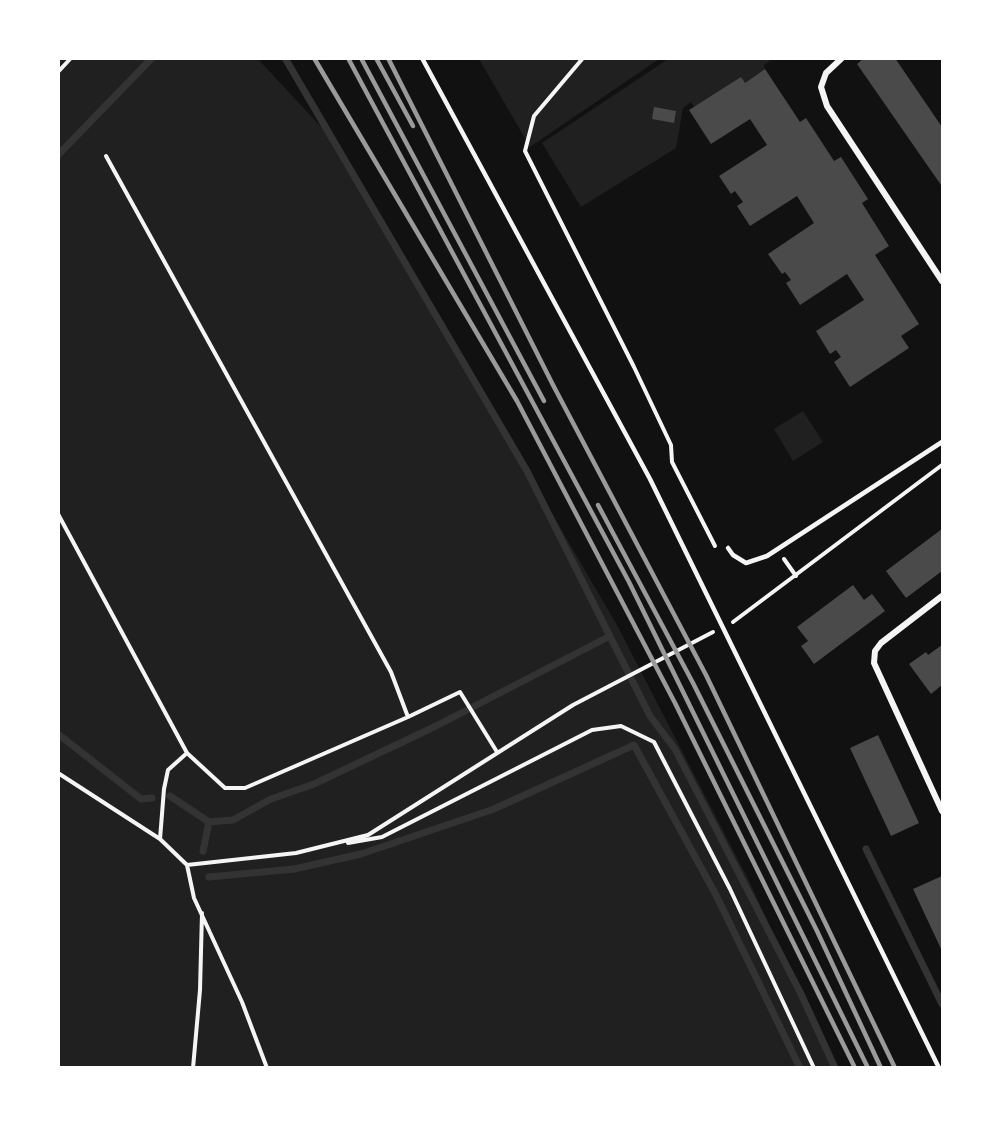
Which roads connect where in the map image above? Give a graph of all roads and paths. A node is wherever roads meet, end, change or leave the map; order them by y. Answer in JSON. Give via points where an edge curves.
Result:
{"nodes":[{"id":1,"x":71,"y":58,"type":"edge"},
{"id":2,"x":422,"y":58,"type":"edge"},
{"id":3,"x":583,"y":58,"type":"edge"},
{"id":4,"x":842,"y":58,"type":"edge"},
{"id":5,"x":58,"y":72,"type":"edge"},
{"id":6,"x":106,"y":156,"type":"dead end"},
{"id":7,"x":942,"y":281,"type":"edge"},
{"id":8,"x":942,"y":442,"type":"edge"},
{"id":9,"x":942,"y":465,"type":"edge"},
{"id":10,"x":58,"y":514,"type":"edge"},
{"id":11,"x":728,"y":548,"type":"joint"},
{"id":12,"x":773,"y":564,"type":"dead end"},
{"id":13,"x":796,"y":576,"type":"junction"},
{"id":14,"x":942,"y":596,"type":"edge"},
{"id":15,"x":726,"y":626,"type":"dead end"},
{"id":16,"x":716,"y":631,"type":"dead end"},
{"id":17,"x":408,"y":717,"type":"junction"},
{"id":18,"x":497,"y":752,"type":"junction"},
{"id":19,"x":187,"y":753,"type":"junction"},
{"id":20,"x":58,"y":773,"type":"edge"},
{"id":21,"x":942,"y":811,"type":"edge"},
{"id":22,"x":160,"y":839,"type":"junction"},
{"id":23,"x":329,"y":846,"type":"junction"},
{"id":24,"x":187,"y":865,"type":"junction"},
{"id":25,"x":202,"y":911,"type":"junction"},
{"id":26,"x":193,"y":1068,"type":"edge"},
{"id":27,"x":267,"y":1068,"type":"edge"},
{"id":28,"x":814,"y":1068,"type":"edge"},
{"id":29,"x":939,"y":1068,"type":"edge"}],
"edges":[{"from":1,"to":5,"type":"path"},
{"from":2,"to":29,"type":"lane","via":[[650,479]]},
{"from":3,"to":11,"type":"path","via":[[534,116],[525,151],[634,367],[670,445],[672,462],[718,553]]},
{"from":4,"to":7,"type":"street","via":[[826,73],[821,87],[827,106]]},
{"from":6,"to":17,"type":"path","via":[[391,672]]},
{"from":8,"to":11,"type":"lane","via":[[767,556],[746,563]]},
{"from":9,"to":13,"type":"path"},
{"from":10,"to":19,"type":"path"},
{"from":12,"to":13,"type":"path","via":[[783,557]]},
{"from":13,"to":15,"type":"path"},
{"from":14,"to":21,"type":"street","via":[[881,643],[875,651],[874,663]]},
{"from":16,"to":18,"type":"path","via":[[604,687]]},
{"from":17,"to":18,"type":"path","via":[[460,692]]},
{"from":17,"to":19,"type":"path","via":[[244,788],[225,788]]},
{"from":18,"to":23,"type":"path","via":[[368,835]]},
{"from":19,"to":22,"type":"path","via":[[168,770]]},
{"from":20,"to":22,"type":"path"},
{"from":22,"to":24,"type":"path"},
{"from":23,"to":24,"type":"path"},
{"from":23,"to":28,"type":"path","via":[[382,837],[592,730],[621,726],[654,742],[730,890]]},
{"from":24,"to":25,"type":"path","via":[[189,883]]},
{"from":25,"to":26,"type":"path"},
{"from":25,"to":27,"type":"path"}]}
